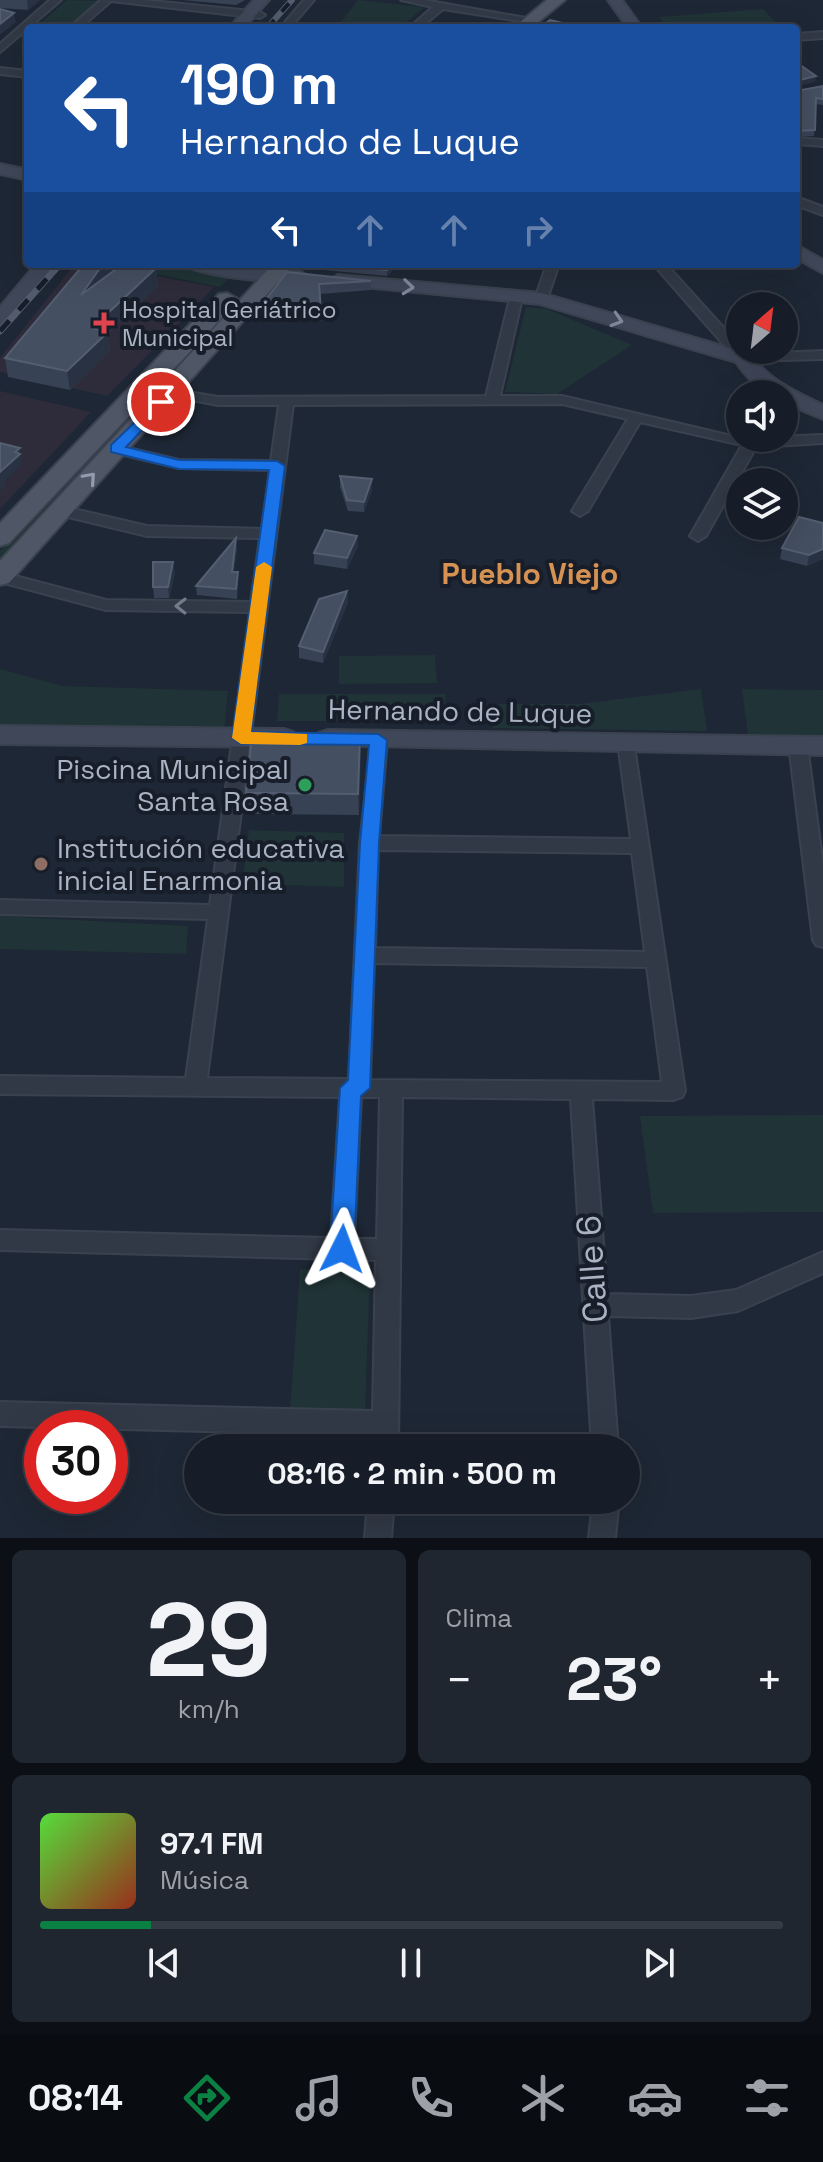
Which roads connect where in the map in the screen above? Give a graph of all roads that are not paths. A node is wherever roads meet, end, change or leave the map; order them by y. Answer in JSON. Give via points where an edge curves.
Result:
{"nodes":[{"id":1,"x":56,"y":0,"type":"edge"},
{"id":2,"x":107,"y":0,"type":"edge"},
{"id":3,"x":115,"y":0,"type":"edge"},
{"id":4,"x":274,"y":0,"type":"edge"},
{"id":5,"x":309,"y":0,"type":"edge"},
{"id":6,"x":406,"y":0,"type":"edge"},
{"id":7,"x":531,"y":0,"type":"edge"},
{"id":8,"x":557,"y":0,"type":"edge"},
{"id":9,"x":615,"y":0,"type":"edge"},
{"id":10,"x":440,"y":6,"type":"junction"},
{"id":11,"x":255,"y":14,"type":"edge"},
{"id":12,"x":24,"y":16,"type":"dead end"},
{"id":13,"x":37,"y":17,"type":"junction"},
{"id":14,"x":521,"y":21,"type":"edge"},
{"id":15,"x":29,"y":24,"type":"edge"},
{"id":16,"x":79,"y":24,"type":"edge"},
{"id":17,"x":288,"y":24,"type":"edge"},
{"id":18,"x":419,"y":24,"type":"edge"},
{"id":19,"x":632,"y":24,"type":"edge"},
{"id":20,"x":24,"y":28,"type":"edge"},
{"id":21,"x":823,"y":35,"type":"edge"},
{"id":22,"x":802,"y":37,"type":"edge"},
{"id":23,"x":0,"y":49,"type":"edge"},
{"id":24,"x":823,"y":50,"type":"edge"},
{"id":25,"x":0,"y":71,"type":"edge"},
{"id":26,"x":24,"y":71,"type":"edge"},
{"id":27,"x":800,"y":139,"type":"edge"},
{"id":28,"x":823,"y":143,"type":"edge"},
{"id":29,"x":0,"y":162,"type":"edge"},
{"id":30,"x":24,"y":167,"type":"edge"},
{"id":31,"x":0,"y":169,"type":"edge"},
{"id":32,"x":24,"y":174,"type":"edge"},
{"id":33,"x":800,"y":202,"type":"edge"},
{"id":34,"x":823,"y":211,"type":"edge"},
{"id":35,"x":800,"y":253,"type":"edge"},
{"id":36,"x":27,"y":268,"type":"edge"},
{"id":37,"x":42,"y":268,"type":"edge"},
{"id":38,"x":552,"y":268,"type":"edge"},
{"id":39,"x":663,"y":268,"type":"edge"},
{"id":40,"x":823,"y":268,"type":"edge"},
{"id":41,"x":267,"y":269,"type":"edge"},
{"id":42,"x":516,"y":298,"type":"junction"},
{"id":43,"x":541,"y":299,"type":"junction"},
{"id":44,"x":1,"y":312,"type":"edge"},
{"id":45,"x":726,"y":339,"type":"edge"},
{"id":46,"x":179,"y":349,"type":"junction"},
{"id":47,"x":726,"y":353,"type":"edge"},
{"id":48,"x":204,"y":354,"type":"junction"},
{"id":49,"x":823,"y":355,"type":"edge"},
{"id":50,"x":798,"y":356,"type":"edge"},
{"id":51,"x":747,"y":364,"type":"edge"},
{"id":52,"x":764,"y":380,"type":"edge"},
{"id":53,"x":145,"y":387,"type":"junction"},
{"id":54,"x":169,"y":392,"type":"junction"},
{"id":55,"x":492,"y":399,"type":"junction"},
{"id":56,"x":798,"y":401,"type":"edge"},
{"id":57,"x":286,"y":403,"type":"junction"},
{"id":58,"x":823,"y":413,"type":"edge"},
{"id":59,"x":636,"y":417,"type":"junction"},
{"id":60,"x":726,"y":437,"type":"edge"},
{"id":61,"x":823,"y":439,"type":"edge"},
{"id":62,"x":798,"y":440,"type":"edge"},
{"id":63,"x":116,"y":449,"type":"junction"},
{"id":64,"x":746,"y":452,"type":"edge"},
{"id":65,"x":277,"y":466,"type":"junction"},
{"id":66,"x":61,"y":511,"type":"junction"},
{"id":67,"x":580,"y":511,"type":"dead end"},
{"id":68,"x":268,"y":534,"type":"junction"},
{"id":69,"x":698,"y":536,"type":"dead end"},
{"id":70,"x":0,"y":538,"type":"edge"},
{"id":71,"x":0,"y":577,"type":"edge"},
{"id":72,"x":259,"y":607,"type":"junction"},
{"id":73,"x":0,"y":735,"type":"edge"},
{"id":74,"x":241,"y":738,"type":"junction"},
{"id":75,"x":378,"y":740,"type":"junction"},
{"id":76,"x":627,"y":743,"type":"junction"},
{"id":77,"x":810,"y":746,"type":"edge"},
{"id":78,"x":369,"y":843,"type":"junction"},
{"id":79,"x":641,"y":846,"type":"junction"},
{"id":80,"x":818,"y":858,"type":"edge"},
{"id":81,"x":0,"y":907,"type":"edge"},
{"id":82,"x":218,"y":912,"type":"junction"},
{"id":83,"x":823,"y":940,"type":"edge"},
{"id":84,"x":365,"y":955,"type":"junction"},
{"id":85,"x":656,"y":960,"type":"junction"},
{"id":86,"x":0,"y":1085,"type":"edge"},
{"id":87,"x":195,"y":1087,"type":"junction"},
{"id":88,"x":355,"y":1088,"type":"junction"},
{"id":89,"x":391,"y":1088,"type":"junction"},
{"id":90,"x":581,"y":1090,"type":"junction"},
{"id":91,"x":0,"y":1240,"type":"edge"},
{"id":92,"x":342,"y":1249,"type":"junction"},
{"id":93,"x":389,"y":1250,"type":"junction"},
{"id":94,"x":823,"y":1262,"type":"edge"},
{"id":95,"x":594,"y":1305,"type":"junction"},
{"id":96,"x":0,"y":1414,"type":"edge"},
{"id":97,"x":368,"y":1434,"type":"edge"},
{"id":98,"x":386,"y":1434,"type":"edge"},
{"id":99,"x":604,"y":1434,"type":"edge"},
{"id":100,"x":380,"y":1514,"type":"edge"},
{"id":101,"x":605,"y":1514,"type":"edge"},
{"id":102,"x":378,"y":1538,"type":"edge"},
{"id":103,"x":602,"y":1538,"type":"edge"}],
"edges":[{"from":1,"to":13,"type":"street"},
{"from":2,"to":16,"type":"street"},
{"from":3,"to":11,"type":"street"},
{"from":4,"to":11,"type":"street"},
{"from":5,"to":17,"type":"street"},
{"from":6,"to":10,"type":"street"},
{"from":7,"to":14,"type":"main road"},
{"from":8,"to":14,"type":"main road"},
{"from":9,"to":19,"type":"street"},
{"from":10,"to":14,"type":"street"},
{"from":10,"to":18,"type":"street"},
{"from":12,"to":13,"type":"street"},
{"from":13,"to":15,"type":"street"},
{"from":20,"to":23,"type":"street"},
{"from":21,"to":22,"type":"street"},
{"from":22,"to":24,"type":"street"},
{"from":25,"to":26,"type":"street"},
{"from":27,"to":28,"type":"street"},
{"from":29,"to":30,"type":"street"},
{"from":31,"to":32,"type":"street"},
{"from":33,"to":34,"type":"street"},
{"from":35,"to":40,"type":"street"},
{"from":36,"to":44,"type":"street"},
{"from":37,"to":44,"type":"street"},
{"from":38,"to":43,"type":"street"},
{"from":39,"to":45,"type":"street"},
{"from":41,"to":42,"type":"street","one_way":true},
{"from":41,"to":46,"type":"main road"},
{"from":41,"to":48,"type":"main road"},
{"from":42,"to":43,"type":"street"},
{"from":42,"to":55,"type":"street"},
{"from":43,"to":47,"type":"street","one_way":true},
{"from":46,"to":48,"type":"main road"},
{"from":46,"to":53,"type":"main road"},
{"from":48,"to":54,"type":"main road"},
{"from":49,"to":50,"type":"street"},
{"from":51,"to":52,"type":"street"},
{"from":53,"to":54,"type":"street"},
{"from":53,"to":70,"type":"main road"},
{"from":54,"to":57,"type":"street","via":[[218,401]]},
{"from":54,"to":63,"type":"main road"},
{"from":55,"to":57,"type":"street"},
{"from":55,"to":59,"type":"street","via":[[562,400]]},
{"from":56,"to":58,"type":"street"},
{"from":57,"to":65,"type":"street"},
{"from":59,"to":60,"type":"street"},
{"from":59,"to":67,"type":"street"},
{"from":61,"to":62,"type":"street"},
{"from":63,"to":65,"type":"street","via":[[179,464]]},
{"from":66,"to":63,"type":"main road","one_way":true},
{"from":64,"to":69,"type":"street"},
{"from":65,"to":68,"type":"street"},
{"from":66,"to":68,"type":"street","via":[[147,531]]},
{"from":66,"to":71,"type":"main road"},
{"from":68,"to":72,"type":"street"},
{"from":72,"to":71,"type":"street","one_way":true,"via":[[106,605]]},
{"from":72,"to":74,"type":"street"},
{"from":73,"to":74,"type":"street","name":"Hernando de Luque"},
{"from":74,"to":75,"type":"street","name":"Hernando de Luque"},
{"from":74,"to":82,"type":"street"},
{"from":75,"to":76,"type":"street","name":"Hernando de Luque"},
{"from":75,"to":78,"type":"street"},
{"from":76,"to":77,"type":"street","name":"Hernando de Luque"},
{"from":76,"to":79,"type":"street"},
{"from":77,"to":80,"type":"street"},
{"from":78,"to":79,"type":"street"},
{"from":78,"to":84,"type":"street"},
{"from":79,"to":85,"type":"street"},
{"from":80,"to":83,"type":"street"},
{"from":81,"to":82,"type":"street"},
{"from":82,"to":87,"type":"street"},
{"from":84,"to":85,"type":"street"},
{"from":84,"to":88,"type":"street"},
{"from":85,"to":90,"type":"street","via":[[674,1091]]},
{"from":86,"to":87,"type":"street"},
{"from":87,"to":88,"type":"street"},
{"from":88,"to":89,"type":"street"},
{"from":88,"to":92,"type":"street"},
{"from":89,"to":90,"type":"street"},
{"from":89,"to":93,"type":"street"},
{"from":90,"to":95,"type":"street","name":"Calle 6"},
{"from":91,"to":92,"type":"street"},
{"from":92,"to":93,"type":"street"},
{"from":93,"to":98,"type":"street"},
{"from":94,"to":95,"type":"street","via":[[738,1300],[691,1307]]},
{"from":95,"to":99,"type":"street","name":"Calle 6"},
{"from":96,"to":97,"type":"street"},
{"from":100,"to":102,"type":"street"},
{"from":101,"to":103,"type":"street"}]}
